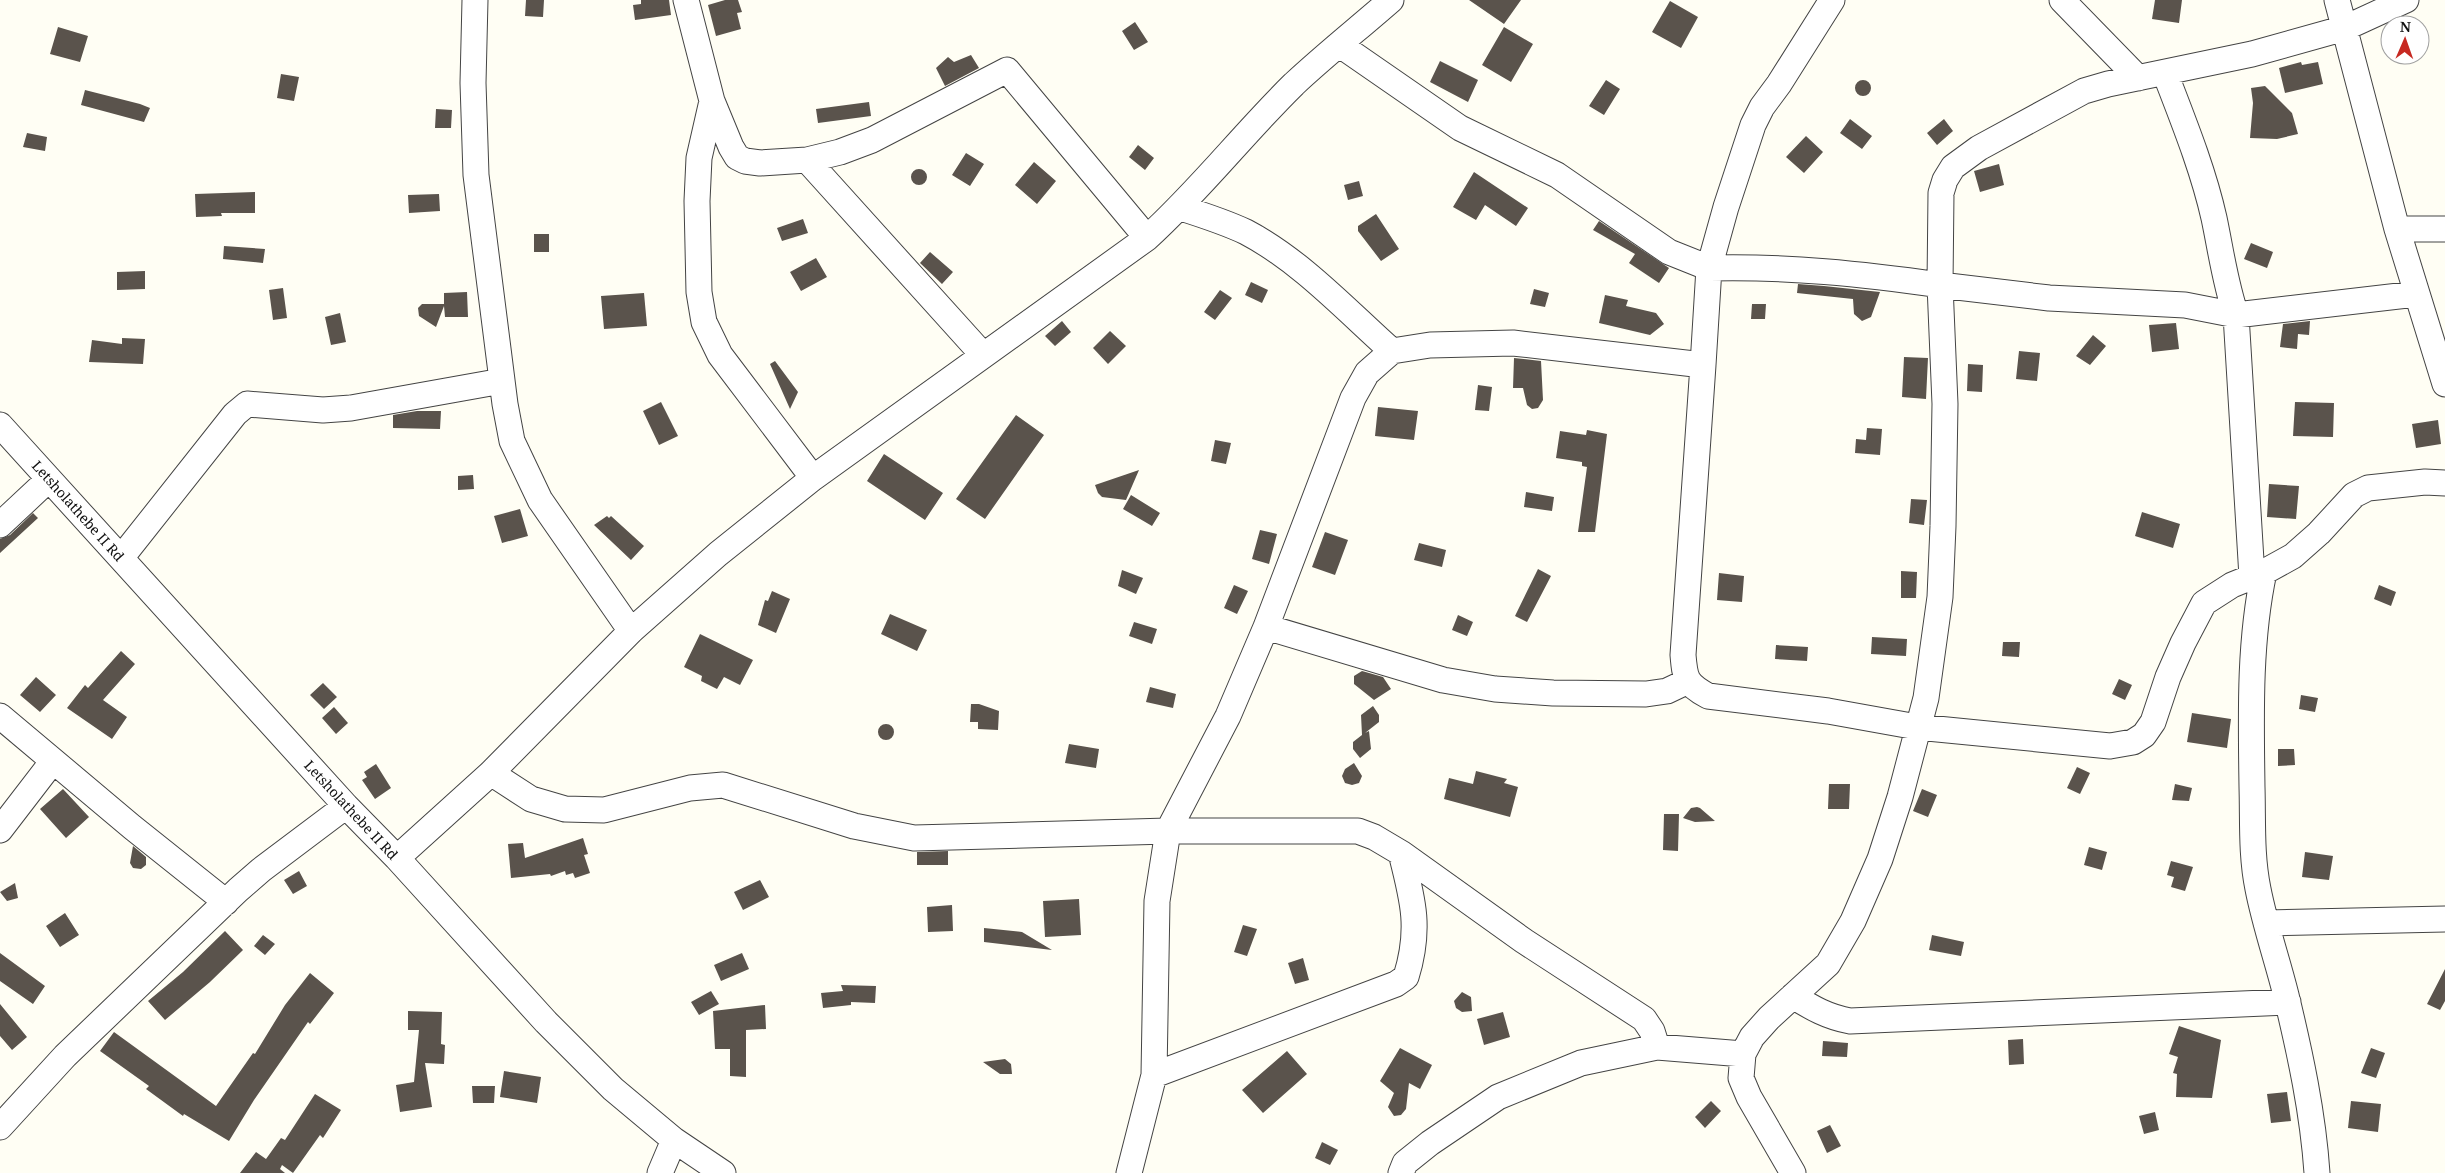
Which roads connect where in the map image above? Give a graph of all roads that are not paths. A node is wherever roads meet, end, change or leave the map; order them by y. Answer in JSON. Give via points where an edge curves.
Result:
{"nodes":[{"id":1,"x":475,"y":0,"type":"edge"},
{"id":2,"x":686,"y":0,"type":"edge"},
{"id":3,"x":1392,"y":0,"type":"edge"},
{"id":4,"x":1832,"y":0,"type":"edge"},
{"id":5,"x":2062,"y":0,"type":"edge"},
{"id":6,"x":2337,"y":0,"type":"edge"},
{"id":7,"x":2406,"y":0,"type":"edge"},
{"id":8,"x":2345,"y":28,"type":"junction"},
{"id":9,"x":1340,"y":45,"type":"junction"},
{"id":10,"x":2165,"y":73,"type":"junction"},
{"id":11,"x":2138,"y":78,"type":"junction"},
{"id":12,"x":712,"y":100,"type":"junction"},
{"id":13,"x":807,"y":160,"type":"junction"},
{"id":14,"x":1181,"y":208,"type":"junction"},
{"id":15,"x":2397,"y":229,"type":"junction"},
{"id":16,"x":2445,"y":230,"type":"edge"},
{"id":17,"x":1147,"y":238,"type":"junction"},
{"id":18,"x":1709,"y":268,"type":"junction"},
{"id":19,"x":1940,"y":285,"type":"junction"},
{"id":20,"x":2416,"y":294,"type":"junction"},
{"id":21,"x":2236,"y":316,"type":"junction"},
{"id":22,"x":1392,"y":351,"type":"junction"},
{"id":23,"x":983,"y":355,"type":"junction"},
{"id":24,"x":1703,"y":365,"type":"junction"},
{"id":25,"x":502,"y":381,"type":"junction"},
{"id":26,"x":2445,"y":384,"type":"edge"},
{"id":27,"x":0,"y":425,"type":"edge"},
{"id":28,"x":812,"y":478,"type":"junction"},
{"id":29,"x":49,"y":479,"type":"junction"},
{"id":30,"x":2445,"y":483,"type":"edge"},
{"id":31,"x":0,"y":525,"type":"edge"},
{"id":32,"x":122,"y":558,"type":"junction"},
{"id":33,"x":2258,"y":575,"type":"junction"},
{"id":34,"x":1266,"y":627,"type":"junction"},
{"id":35,"x":632,"y":631,"type":"junction"},
{"id":36,"x":1688,"y":681,"type":"junction"},
{"id":37,"x":0,"y":716,"type":"edge"},
{"id":38,"x":1917,"y":727,"type":"junction"},
{"id":39,"x":53,"y":761,"type":"junction"},
{"id":40,"x":491,"y":773,"type":"junction"},
{"id":41,"x":346,"y":806,"type":"junction"},
{"id":42,"x":0,"y":830,"type":"edge"},
{"id":43,"x":1168,"y":832,"type":"junction"},
{"id":44,"x":1401,"y":853,"type":"junction"},
{"id":45,"x":397,"y":858,"type":"junction"},
{"id":46,"x":226,"y":902,"type":"junction"},
{"id":47,"x":2445,"y":919,"type":"edge"},
{"id":48,"x":2266,"y":923,"type":"junction"},
{"id":49,"x":1793,"y":996,"type":"junction"},
{"id":50,"x":2288,"y":1002,"type":"junction"},
{"id":51,"x":1657,"y":1048,"type":"junction"},
{"id":52,"x":1743,"y":1054,"type":"junction"},
{"id":53,"x":1154,"y":1075,"type":"junction"},
{"id":54,"x":0,"y":1127,"type":"edge"},
{"id":55,"x":674,"y":1140,"type":"junction"},
{"id":56,"x":660,"y":1173,"type":"edge"},
{"id":57,"x":723,"y":1173,"type":"edge"},
{"id":58,"x":1129,"y":1173,"type":"edge"},
{"id":59,"x":1401,"y":1173,"type":"edge"},
{"id":60,"x":1793,"y":1173,"type":"edge"},
{"id":61,"x":2317,"y":1173,"type":"edge"}],
"edges":[{"from":1,"to":25,"type":"street","via":[[476,175]]},
{"from":2,"to":12,"type":"street"},
{"from":3,"to":9,"type":"street"},
{"from":4,"to":18,"type":"street","via":[[1762,106],[1726,207]]},
{"from":5,"to":11,"type":"street"},
{"from":6,"to":8,"type":"street"},
{"from":7,"to":8,"type":"street"},
{"from":8,"to":10,"type":"street","via":[[2252,54]]},
{"from":8,"to":15,"type":"street"},
{"from":9,"to":14,"type":"street","via":[[1294,84]]},
{"from":9,"to":18,"type":"street","via":[[1460,128],[1557,175],[1669,252]]},
{"from":10,"to":11,"type":"street"},
{"from":10,"to":21,"type":"street","via":[[2214,217],[2226,284]]},
{"from":11,"to":19,"type":"street","via":[[2084,91],[1979,148],[1953,167],[1944,180],[1941,193]]},
{"from":12,"to":13,"type":"street","via":[[737,156],[760,163]]},
{"from":12,"to":28,"type":"street","via":[[699,158],[697,201],[699,292],[704,322],[720,355]]},
{"from":13,"to":17,"type":"street","via":[[872,140],[1007,70]]},
{"from":13,"to":23,"type":"street"},
{"from":14,"to":17,"type":"street"},
{"from":14,"to":22,"type":"street","via":[[1246,233],[1279,254],[1304,272]]},
{"from":15,"to":16,"type":"street"},
{"from":15,"to":20,"type":"street"},
{"from":17,"to":23,"type":"street"},
{"from":18,"to":19,"type":"street","via":[[1808,269]]},
{"from":18,"to":24,"type":"street"},
{"from":19,"to":21,"type":"street","via":[[2049,298],[2185,305]]},
{"from":19,"to":38,"type":"street","via":[[1945,404],[1940,597],[1926,698]]},
{"from":20,"to":21,"type":"street"},
{"from":20,"to":26,"type":"street"},
{"from":21,"to":33,"type":"street"},
{"from":22,"to":24,"type":"street","via":[[1430,345],[1513,344]]},
{"from":22,"to":34,"type":"street","via":[[1367,373],[1356,392]]},
{"from":23,"to":28,"type":"street"},
{"from":24,"to":36,"type":"street","via":[[1683,655]]},
{"from":25,"to":32,"type":"street","via":[[351,408],[323,410],[247,404]]},
{"from":25,"to":35,"type":"street","via":[[512,441],[531,483]]},
{"from":27,"to":29,"type":"street","name":"Letsholathebe II Rd"},
{"from":28,"to":35,"type":"street","via":[[718,554]]},
{"from":29,"to":31,"type":"street"},
{"from":29,"to":32,"type":"street","name":"Letsholathebe II Rd"},
{"from":30,"to":33,"type":"street","via":[[2368,488],[2354,495],[2293,556]]},
{"from":32,"to":41,"type":"street","name":"Letsholathebe II Rd"},
{"from":33,"to":38,"type":"street","via":[[2232,584],[2204,603],[2168,677],[2153,722],[2132,742],[2110,746]]},
{"from":33,"to":48,"type":"street","via":[[2252,745],[2254,853]]},
{"from":34,"to":36,"type":"street","via":[[1443,680],[1495,689],[1646,694],[1667,691]]},
{"from":34,"to":43,"type":"street","via":[[1228,716]]},
{"from":35,"to":40,"type":"street"},
{"from":36,"to":38,"type":"street","via":[[1692,688],[1708,696],[1828,711]]},
{"from":37,"to":39,"type":"street"},
{"from":38,"to":49,"type":"street","via":[[1900,797],[1880,859],[1853,921],[1828,964]]},
{"from":39,"to":42,"type":"street"},
{"from":39,"to":46,"type":"street"},
{"from":40,"to":43,"type":"street","via":[[531,799],[565,808],[604,810],[707,785],[723,785],[854,826],[914,838]]},
{"from":40,"to":45,"type":"street"},
{"from":41,"to":45,"type":"street","name":"Letsholathebe II Rd"},
{"from":41,"to":46,"type":"street","via":[[261,870]]},
{"from":43,"to":44,"type":"street","via":[[1358,831]]},
{"from":43,"to":53,"type":"street","via":[[1157,902]]},
{"from":44,"to":51,"type":"street","via":[[1644,1019]]},
{"from":44,"to":53,"type":"street","via":[[1412,899],[1415,934],[1406,977],[1396,984]]},
{"from":45,"to":55,"type":"street","name":"Letsholathebe II Rd","via":[[553,1028],[613,1089]]},
{"from":46,"to":54,"type":"street","via":[[66,1056]]},
{"from":47,"to":48,"type":"street"},
{"from":48,"to":50,"type":"street"},
{"from":49,"to":50,"type":"street","via":[[1817,1011],[1850,1021]]},
{"from":49,"to":52,"type":"street","via":[[1752,1037]]},
{"from":50,"to":61,"type":"street","via":[[2310,1108]]},
{"from":51,"to":52,"type":"street"},
{"from":51,"to":59,"type":"street","via":[[1581,1063],[1498,1097],[1430,1143],[1405,1163]]},
{"from":52,"to":60,"type":"street","via":[[1741,1078],[1748,1096]]},
{"from":53,"to":58,"type":"street"},
{"from":55,"to":56,"type":"street"},
{"from":55,"to":57,"type":"street","name":"Letsholathebe II Rd"}]}
